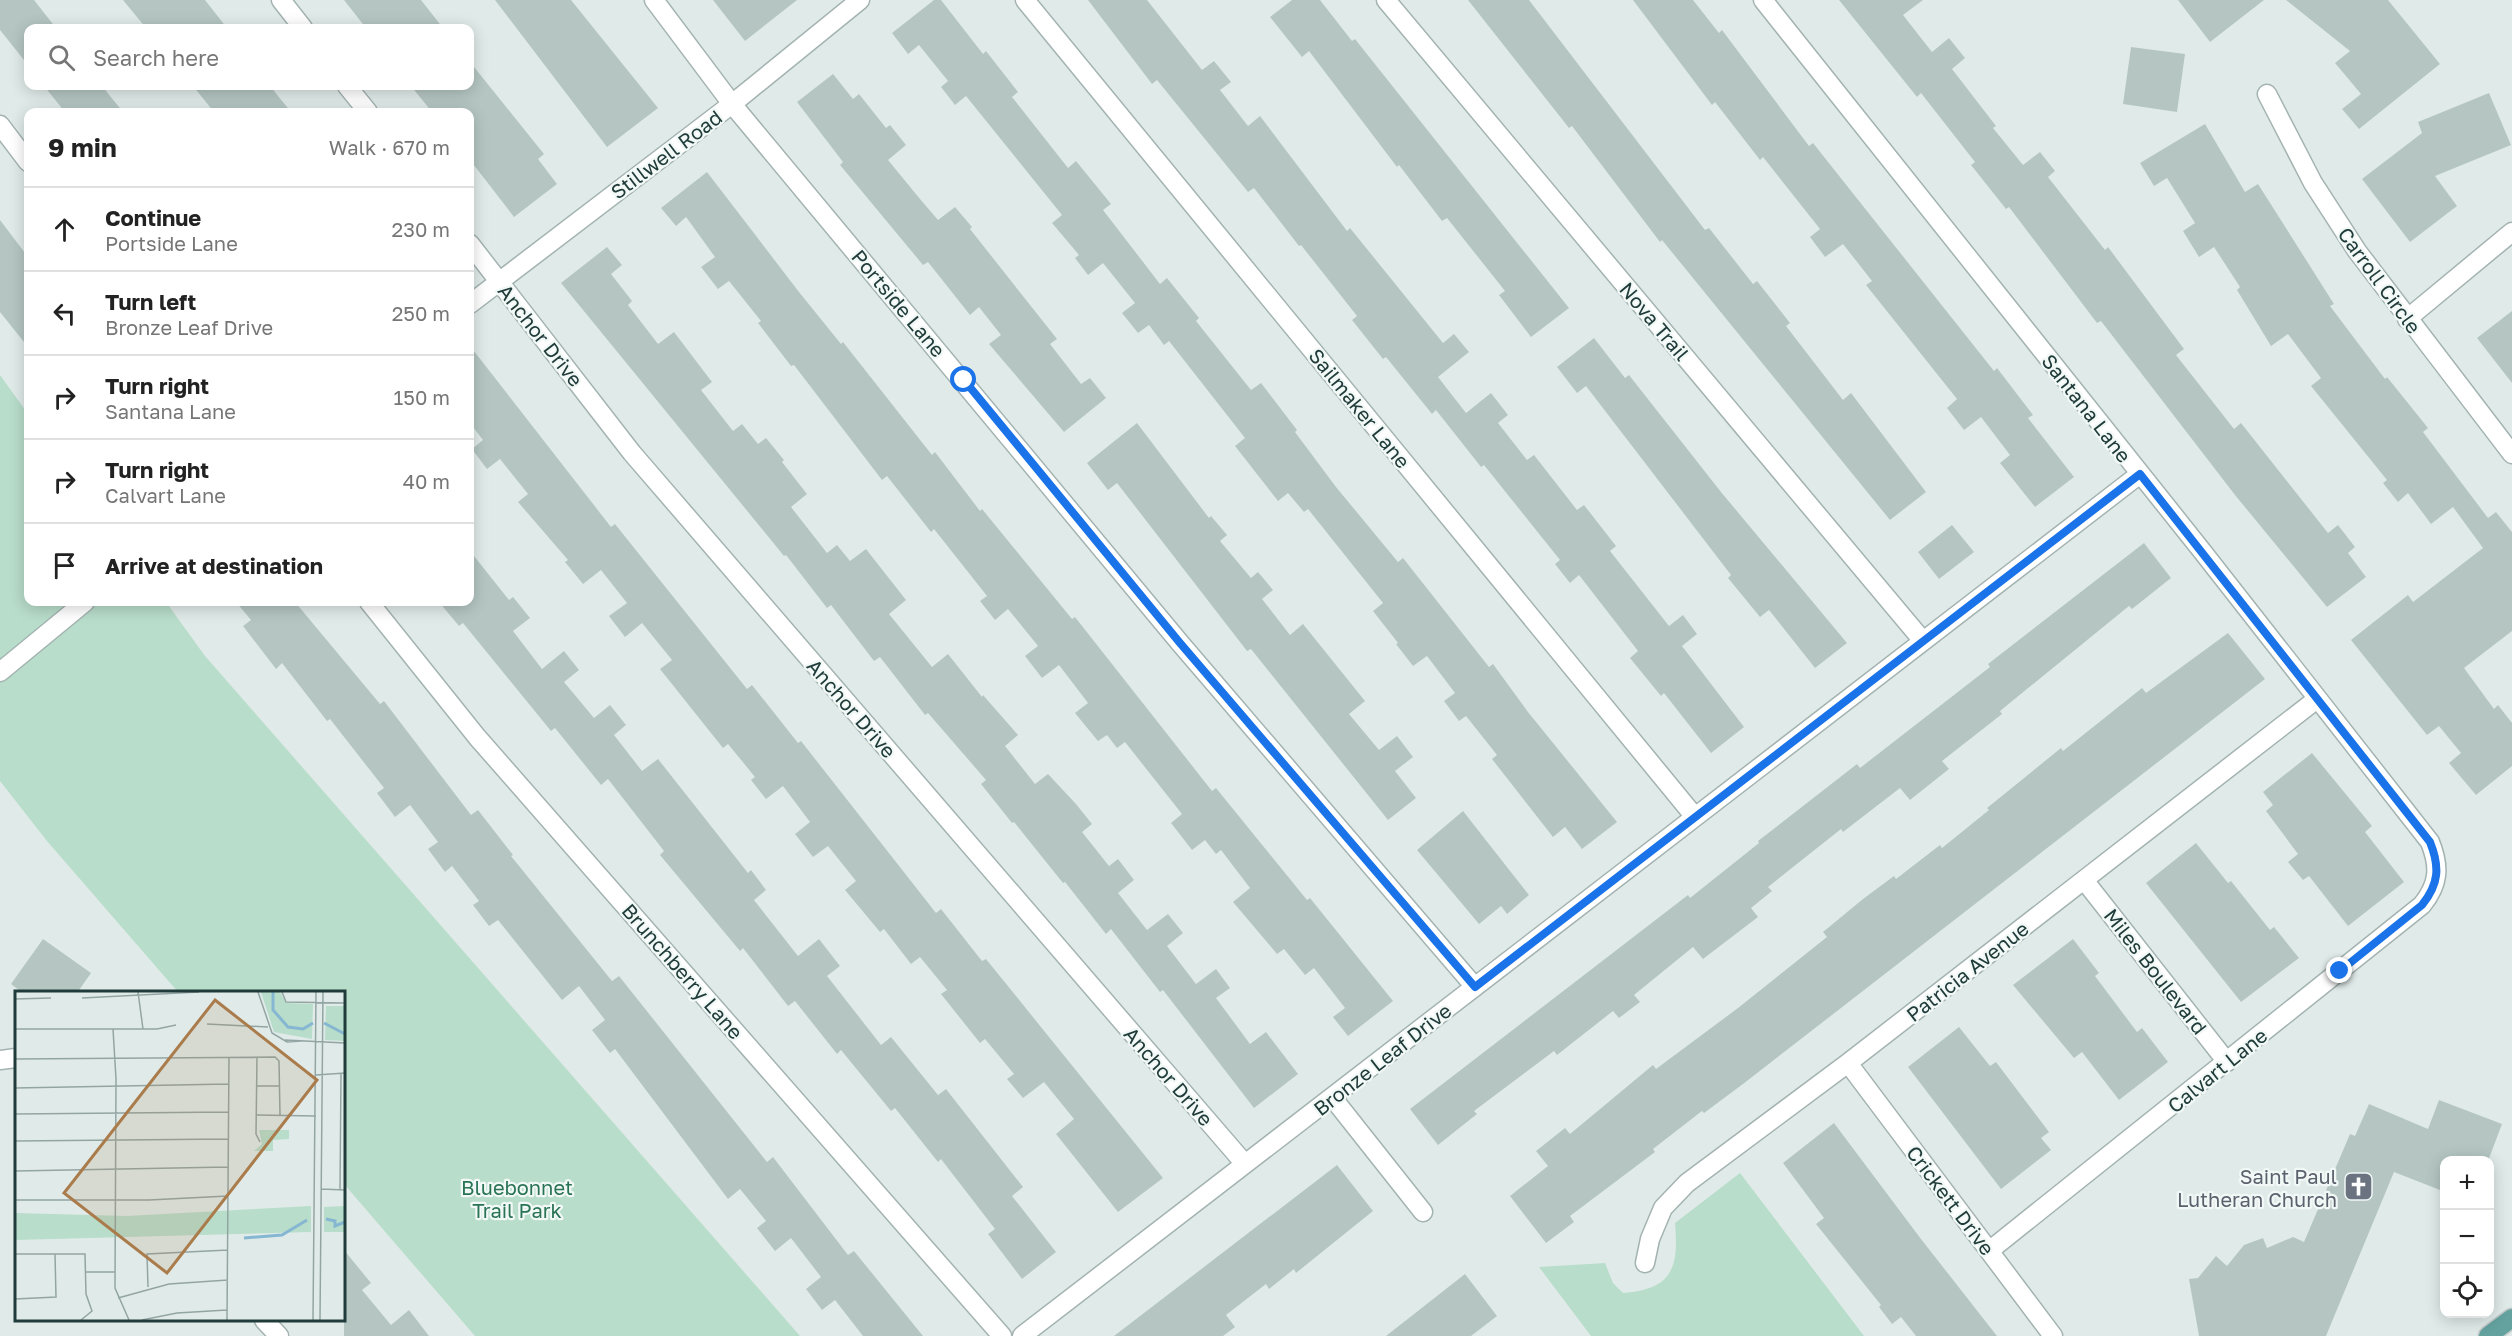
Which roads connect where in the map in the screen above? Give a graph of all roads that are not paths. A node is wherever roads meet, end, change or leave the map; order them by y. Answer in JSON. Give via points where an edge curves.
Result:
{"nodes":[{"id":1,"x":281,"y":0,"type":"edge"},
{"id":2,"x":654,"y":0,"type":"edge"},
{"id":3,"x":860,"y":0,"type":"edge"},
{"id":4,"x":1025,"y":0,"type":"edge"},
{"id":5,"x":1386,"y":0,"type":"edge"},
{"id":6,"x":1763,"y":0,"type":"edge"},
{"id":7,"x":300,"y":24,"type":"edge"},
{"id":8,"x":350,"y":90,"type":"edge"},
{"id":9,"x":2267,"y":94,"type":"dead end"},
{"id":10,"x":732,"y":104,"type":"junction"},
{"id":11,"x":365,"y":108,"type":"edge"},
{"id":12,"x":0,"y":125,"type":"edge"},
{"id":13,"x":24,"y":157,"type":"edge"},
{"id":14,"x":2512,"y":232,"type":"edge"},
{"id":15,"x":474,"y":248,"type":"edge"},
{"id":16,"x":499,"y":281,"type":"junction"},
{"id":17,"x":474,"y":301,"type":"edge"},
{"id":18,"x":2407,"y":319,"type":"junction"},
{"id":19,"x":2512,"y":454,"type":"edge"},
{"id":20,"x":2140,"y":474,"type":"junction"},
{"id":21,"x":80,"y":606,"type":"edge"},
{"id":22,"x":372,"y":606,"type":"edge"},
{"id":23,"x":1923,"y":641,"type":"junction"},
{"id":24,"x":0,"y":672,"type":"edge"},
{"id":25,"x":2317,"y":699,"type":"junction"},
{"id":26,"x":1695,"y":817,"type":"junction"},
{"id":27,"x":2084,"y":880,"type":"junction"},
{"id":28,"x":2437,"y":882,"type":"joint"},
{"id":29,"x":1475,"y":987,"type":"junction"},
{"id":30,"x":15,"y":1058,"type":"edge"},
{"id":31,"x":0,"y":1060,"type":"edge"},
{"id":32,"x":2227,"y":1062,"type":"junction"},
{"id":33,"x":1848,"y":1063,"type":"junction"},
{"id":34,"x":1332,"y":1097,"type":"junction"},
{"id":35,"x":1245,"y":1164,"type":"junction"},
{"id":36,"x":1423,"y":1212,"type":"dead end"},
{"id":37,"x":1989,"y":1251,"type":"junction"},
{"id":38,"x":1645,"y":1263,"type":"dead end"},
{"id":39,"x":2512,"y":1318,"type":"edge"},
{"id":40,"x":265,"y":1321,"type":"edge"},
{"id":41,"x":279,"y":1336,"type":"edge"},
{"id":42,"x":1002,"y":1336,"type":"edge"},
{"id":43,"x":1022,"y":1336,"type":"edge"},
{"id":44,"x":2053,"y":1336,"type":"edge"},
{"id":45,"x":2488,"y":1336,"type":"edge"}],
"edges":[{"from":1,"to":7,"type":"street"},
{"from":2,"to":10,"type":"street","name":"Portside Lane"},
{"from":3,"to":10,"type":"street","name":"Stillwell Road"},
{"from":4,"to":26,"type":"street","name":"Sailmaker Lane"},
{"from":5,"to":23,"type":"street","name":"Nova Trail"},
{"from":6,"to":20,"type":"street","name":"Santana Lane"},
{"from":8,"to":11,"type":"street"},
{"from":9,"to":18,"type":"street","name":"Carroll Circle","via":[[2313,183]]},
{"from":10,"to":16,"type":"street","name":"Stillwell Road"},
{"from":10,"to":29,"type":"street","name":"Portside Lane","via":[[1180,643]]},
{"from":12,"to":13,"type":"street"},
{"from":14,"to":18,"type":"street"},
{"from":15,"to":16,"type":"street","name":"Anchor Drive"},
{"from":16,"to":17,"type":"street","name":"Stillwell Road"},
{"from":16,"to":35,"type":"street","name":"Anchor Drive","via":[[632,453]]},
{"from":18,"to":19,"type":"street","name":"Carroll Circle"},
{"from":20,"to":23,"type":"street","name":"Bronze Leaf Drive"},
{"from":20,"to":25,"type":"street","name":"Santana Lane"},
{"from":21,"to":24,"type":"street"},
{"from":22,"to":42,"type":"street","name":"Brunchberry Lane","via":[[477,737]]},
{"from":23,"to":26,"type":"street","name":"Bronze Leaf Drive"},
{"from":25,"to":27,"type":"street","name":"Patricia Avenue"},
{"from":25,"to":28,"type":"street","name":"Santana Lane","via":[[2430,842],[2436,857]]},
{"from":26,"to":29,"type":"street","name":"Bronze Leaf Drive"},
{"from":27,"to":32,"type":"street","name":"Miles Boulevard"},
{"from":27,"to":33,"type":"street","name":"Patricia Avenue"},
{"from":28,"to":32,"type":"street","name":"Calvart Lane","via":[[2422,905]]},
{"from":29,"to":34,"type":"street","name":"Bronze Leaf Drive"},
{"from":30,"to":31,"type":"street"},
{"from":32,"to":37,"type":"street","name":"Calvart Lane"},
{"from":33,"to":37,"type":"street","name":"Crickett Drive"},
{"from":33,"to":38,"type":"street","name":"Patricia Avenue","via":[[1687,1183],[1663,1208]]},
{"from":34,"to":35,"type":"street","name":"Bronze Leaf Drive"},
{"from":34,"to":36,"type":"street"},
{"from":35,"to":43,"type":"street","name":"Bronze Leaf Drive"},
{"from":37,"to":44,"type":"street","name":"Crickett Drive"},
{"from":39,"to":45,"type":"main road"},
{"from":40,"to":41,"type":"street"}]}
